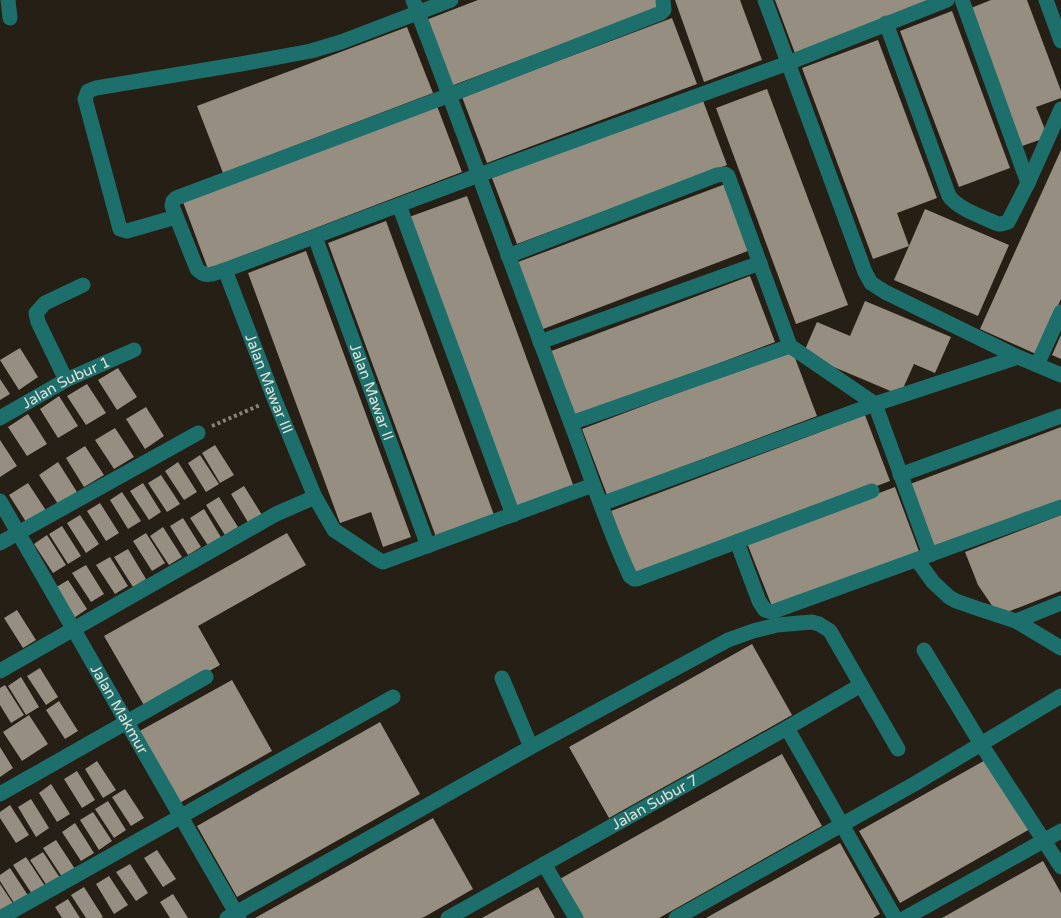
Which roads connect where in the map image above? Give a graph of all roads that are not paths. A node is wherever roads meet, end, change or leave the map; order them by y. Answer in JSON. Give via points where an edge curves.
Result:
{"nodes":[{"id":1,"x":8,"y":0,"type":"edge"},
{"id":2,"x":451,"y":0,"type":"edge"},
{"id":3,"x":663,"y":0,"type":"edge"},
{"id":4,"x":765,"y":0,"type":"edge"},
{"id":5,"x":946,"y":0,"type":"edge"},
{"id":6,"x":963,"y":0,"type":"edge"},
{"id":7,"x":1046,"y":0,"type":"edge"},
{"id":8,"x":416,"y":6,"type":"edge"},
{"id":9,"x":10,"y":18,"type":"dead end"},
{"id":10,"x":886,"y":23,"type":"junction"},
{"id":11,"x":1061,"y":40,"type":"edge"},
{"id":12,"x":788,"y":63,"type":"junction"},
{"id":13,"x":450,"y":95,"type":"junction"},
{"id":14,"x":1061,"y":109,"type":"edge"},
{"id":15,"x":479,"y":175,"type":"junction"},
{"id":16,"x":1028,"y":183,"type":"junction"},
{"id":17,"x":399,"y":205,"type":"junction"},
{"id":18,"x":176,"y":217,"type":"junction"},
{"id":19,"x":315,"y":237,"type":"junction"},
{"id":20,"x":508,"y":256,"type":"junction"},
{"id":21,"x":760,"y":263,"type":"junction"},
{"id":22,"x":225,"y":270,"type":"junction"},
{"id":23,"x":83,"y":285,"type":"dead end"},
{"id":24,"x":1061,"y":312,"type":"edge"},
{"id":25,"x":540,"y":342,"type":"junction"},
{"id":26,"x":790,"y":346,"type":"junction"},
{"id":27,"x":134,"y":350,"type":"dead end"},
{"id":28,"x":1018,"y":357,"type":"junction"},
{"id":29,"x":1036,"y":365,"type":"junction"},
{"id":30,"x":1061,"y":375,"type":"edge"},
{"id":31,"x":66,"y":380,"type":"junction"},
{"id":32,"x":875,"y":404,"type":"junction"},
{"id":33,"x":1061,"y":416,"type":"edge"},
{"id":34,"x":0,"y":418,"type":"edge"},
{"id":35,"x":571,"y":423,"type":"junction"},
{"id":36,"x":198,"y":433,"type":"road end"},
{"id":37,"x":900,"y":475,"type":"junction"},
{"id":38,"x":593,"y":485,"type":"junction"},
{"id":39,"x":872,"y":491,"type":"dead end"},
{"id":40,"x":315,"y":497,"type":"junction"},
{"id":41,"x":0,"y":501,"type":"edge"},
{"id":42,"x":601,"y":504,"type":"junction"},
{"id":43,"x":1061,"y":507,"type":"edge"},
{"id":44,"x":513,"y":515,"type":"junction"},
{"id":45,"x":18,"y":533,"type":"junction"},
{"id":46,"x":737,"y":542,"type":"junction"},
{"id":47,"x":0,"y":543,"type":"edge"},
{"id":48,"x":428,"y":546,"type":"junction"},
{"id":49,"x":923,"y":558,"type":"junction"},
{"id":50,"x":1061,"y":603,"type":"edge"},
{"id":51,"x":1016,"y":621,"type":"junction"},
{"id":52,"x":74,"y":629,"type":"junction"},
{"id":53,"x":1061,"y":648,"type":"edge"},
{"id":54,"x":924,"y":650,"type":"dead end"},
{"id":55,"x":0,"y":671,"type":"edge"},
{"id":56,"x":206,"y":677,"type":"dead end"},
{"id":57,"x":502,"y":678,"type":"dead end"},
{"id":58,"x":861,"y":685,"type":"junction"},
{"id":59,"x":1061,"y":696,"type":"edge"},
{"id":60,"x":393,"y":697,"type":"dead end"},
{"id":61,"x":127,"y":722,"type":"junction"},
{"id":62,"x":787,"y":728,"type":"junction"},
{"id":63,"x":981,"y":744,"type":"junction"},
{"id":64,"x":531,"y":747,"type":"junction"},
{"id":65,"x":898,"y":749,"type":"dead end"},
{"id":66,"x":0,"y":794,"type":"edge"},
{"id":67,"x":181,"y":817,"type":"junction"},
{"id":68,"x":841,"y":825,"type":"junction"},
{"id":69,"x":1061,"y":831,"type":"edge"},
{"id":70,"x":1044,"y":840,"type":"junction"},
{"id":71,"x":544,"y":864,"type":"junction"},
{"id":72,"x":1061,"y":867,"type":"edge"},
{"id":73,"x":234,"y":916,"type":"edge"},
{"id":74,"x":0,"y":918,"type":"edge"},
{"id":75,"x":448,"y":918,"type":"edge"},
{"id":76,"x":576,"y":918,"type":"edge"},
{"id":77,"x":675,"y":918,"type":"edge"},
{"id":78,"x":895,"y":918,"type":"edge"},
{"id":79,"x":905,"y":918,"type":"edge"}],
"edges":[{"from":1,"to":9,"type":"street"},
{"from":2,"to":8,"type":"street"},
{"from":3,"to":13,"type":"street","via":[[661,13]]},
{"from":4,"to":12,"type":"street"},
{"from":5,"to":10,"type":"street"},
{"from":6,"to":16,"type":"street"},
{"from":7,"to":11,"type":"street"},
{"from":8,"to":13,"type":"street"},
{"from":8,"to":18,"type":"street","via":[[341,42],[311,51],[88,91],[85,99],[120,230]]},
{"from":10,"to":12,"type":"street"},
{"from":10,"to":16,"type":"street","via":[[950,199],[1001,225],[1010,219]]},
{"from":12,"to":15,"type":"street"},
{"from":12,"to":28,"type":"street","via":[[871,283]]},
{"from":13,"to":15,"type":"street"},
{"from":13,"to":18,"type":"street","via":[[176,198],[172,205]]},
{"from":14,"to":16,"type":"street"},
{"from":15,"to":17,"type":"street"},
{"from":15,"to":20,"type":"street"},
{"from":17,"to":19,"type":"street"},
{"from":17,"to":44,"type":"street"},
{"from":18,"to":22,"type":"street","via":[[197,269],[207,275]]},
{"from":19,"to":22,"type":"street"},
{"from":19,"to":48,"type":"street","name":"Jalan Mawar II"},
{"from":20,"to":21,"type":"street","via":[[725,174],[730,178]]},
{"from":20,"to":25,"type":"street"},
{"from":21,"to":25,"type":"street"},
{"from":21,"to":26,"type":"street"},
{"from":22,"to":40,"type":"street","name":"Jalan Mawar III"},
{"from":23,"to":31,"type":"street","via":[[45,303],[36,313]]},
{"from":24,"to":29,"type":"street"},
{"from":25,"to":35,"type":"street"},
{"from":26,"to":32,"type":"street"},
{"from":26,"to":35,"type":"street"},
{"from":27,"to":31,"type":"street","name":"Jalan Subur 1"},
{"from":28,"to":29,"type":"street"},
{"from":28,"to":32,"type":"street"},
{"from":29,"to":30,"type":"street"},
{"from":31,"to":34,"type":"street","name":"Jalan Subur 1"},
{"from":32,"to":37,"type":"street"},
{"from":32,"to":42,"type":"street"},
{"from":33,"to":37,"type":"street"},
{"from":35,"to":38,"type":"street"},
{"from":36,"to":45,"type":"street"},
{"from":37,"to":49,"type":"street"},
{"from":38,"to":42,"type":"street"},
{"from":38,"to":44,"type":"street"},
{"from":39,"to":46,"type":"street"},
{"from":40,"to":48,"type":"street","name":"Jalan Mawar III","via":[[334,530],[383,562]]},
{"from":40,"to":52,"type":"street","via":[[276,514]]},
{"from":41,"to":45,"type":"street","name":"Jalan Makmur"},
{"from":42,"to":46,"type":"street","via":[[634,579]]},
{"from":43,"to":49,"type":"street"},
{"from":44,"to":48,"type":"street"},
{"from":45,"to":47,"type":"street"},
{"from":45,"to":52,"type":"street","name":"Jalan Makmur"},
{"from":46,"to":49,"type":"street","via":[[759,601],[769,612]]},
{"from":49,"to":51,"type":"street","via":[[933,582],[949,597]]},
{"from":50,"to":51,"type":"street"},
{"from":51,"to":53,"type":"street"},
{"from":52,"to":55,"type":"street"},
{"from":52,"to":61,"type":"street","name":"Jalan Makmur"},
{"from":54,"to":63,"type":"street"},
{"from":56,"to":61,"type":"street"},
{"from":57,"to":64,"type":"street"},
{"from":58,"to":62,"type":"street","name":"Jalan Subur 7"},
{"from":58,"to":64,"type":"street","via":[[830,631],[812,622],[777,625],[728,640]]},
{"from":58,"to":65,"type":"street"},
{"from":59,"to":63,"type":"street"},
{"from":60,"to":67,"type":"street"},
{"from":61,"to":66,"type":"street"},
{"from":61,"to":67,"type":"street","name":"Jalan Makmur"},
{"from":62,"to":68,"type":"street"},
{"from":62,"to":71,"type":"street","name":"Jalan Subur 7"},
{"from":63,"to":68,"type":"street"},
{"from":63,"to":70,"type":"street"},
{"from":64,"to":73,"type":"street"},
{"from":67,"to":73,"type":"street","name":"Jalan Makmur"},
{"from":67,"to":74,"type":"street"},
{"from":68,"to":77,"type":"street"},
{"from":68,"to":78,"type":"street"},
{"from":69,"to":70,"type":"street"},
{"from":70,"to":72,"type":"street"},
{"from":70,"to":79,"type":"street"},
{"from":71,"to":75,"type":"street","name":"Jalan Subur 7"},
{"from":71,"to":76,"type":"street"}]}
